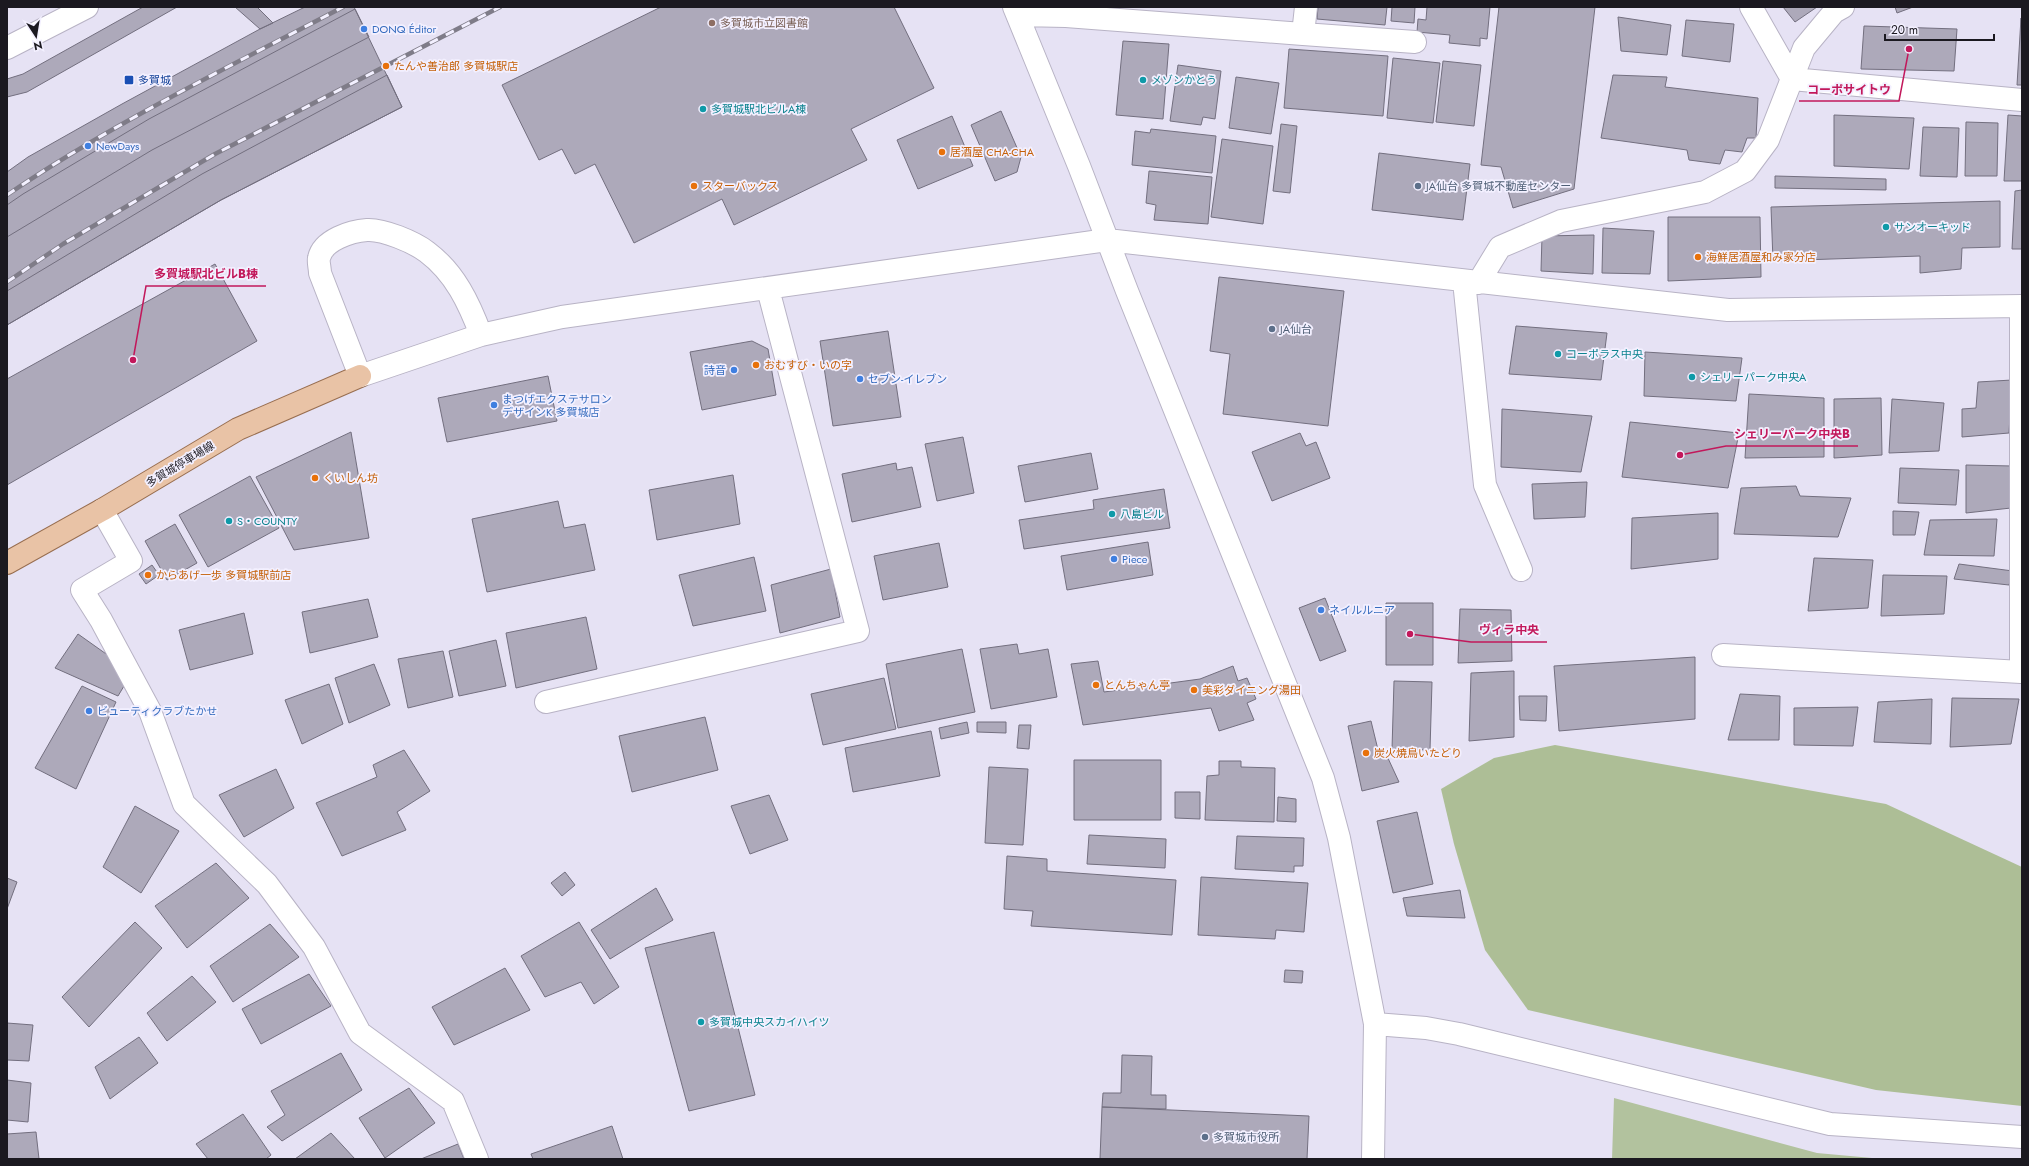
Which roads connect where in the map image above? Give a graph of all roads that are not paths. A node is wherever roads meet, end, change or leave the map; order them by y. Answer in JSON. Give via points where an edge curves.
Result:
{"nodes":[{"id":1,"x":87,"y":7,"type":"edge"},
{"id":2,"x":1306,"y":7,"type":"edge"},
{"id":3,"x":1751,"y":7,"type":"edge"},
{"id":4,"x":1843,"y":7,"type":"edge"},
{"id":5,"x":1016,"y":11,"type":"edge"},
{"id":6,"x":1303,"y":34,"type":"junction"},
{"id":7,"x":1415,"y":42,"type":"dead end"},
{"id":8,"x":7,"y":48,"type":"edge"},
{"id":9,"x":1792,"y":79,"type":"junction"},
{"id":10,"x":2022,"y":100,"type":"edge"},
{"id":11,"x":1107,"y":240,"type":"junction"},
{"id":12,"x":1471,"y":282,"type":"junction"},
{"id":13,"x":768,"y":289,"type":"junction"},
{"id":14,"x":2022,"y":306,"type":"edge"},
{"id":15,"x":481,"y":335,"type":"junction"},
{"id":16,"x":360,"y":376,"type":"junction"},
{"id":17,"x":102,"y":510,"type":"junction"},
{"id":18,"x":7,"y":563,"type":"edge"},
{"id":19,"x":1521,"y":570,"type":"dead end"},
{"id":20,"x":1723,"y":655,"type":"dead end"},
{"id":21,"x":546,"y":702,"type":"dead end"},
{"id":22,"x":1375,"y":1024,"type":"junction"},
{"id":23,"x":2022,"y":1137,"type":"edge"},
{"id":24,"x":477,"y":1159,"type":"edge"},
{"id":25,"x":1373,"y":1159,"type":"edge"}],
"edges":[{"from":1,"to":8,"type":"street"},
{"from":2,"to":6,"type":"street"},
{"from":3,"to":9,"type":"street"},
{"from":4,"to":9,"type":"street","via":[[1834,12],[1804,48]]},
{"from":5,"to":6,"type":"street"},
{"from":5,"to":11,"type":"street"},
{"from":6,"to":7,"type":"street"},
{"from":9,"to":10,"type":"street"},
{"from":9,"to":12,"type":"street","via":[[1768,140],[1745,171],[1705,192],[1562,221],[1500,247]]},
{"from":11,"to":12,"type":"street"},
{"from":11,"to":13,"type":"street"},
{"from":11,"to":22,"type":"street","via":[[1323,778],[1339,838]]},
{"from":12,"to":14,"type":"street","via":[[1728,310]]},
{"from":12,"to":19,"type":"street","via":[[1485,486]]},
{"from":13,"to":15,"type":"street","via":[[578,314]]},
{"from":13,"to":21,"type":"street","via":[[858,630]]},
{"from":14,"to":20,"type":"street","via":[[2021,672]]},
{"from":15,"to":16,"type":"street"},
{"from":15,"to":16,"type":"street","via":[[470,306],[451,275],[426,251],[396,236],[367,230],[340,237],[325,245],[319,258],[320,273]]},
{"from":16,"to":17,"type":"main road","name":"多賀城停車場線","via":[[238,429]]},
{"from":17,"to":18,"type":"main road","name":"多賀城停車場線"},
{"from":17,"to":24,"type":"street","via":[[131,561],[82,590],[150,711],[184,804],[267,884],[314,947],[360,1033],[453,1101]]},
{"from":22,"to":23,"type":"street","via":[[1426,1028],[1459,1034],[1830,1124]]},
{"from":22,"to":25,"type":"street"}]}
